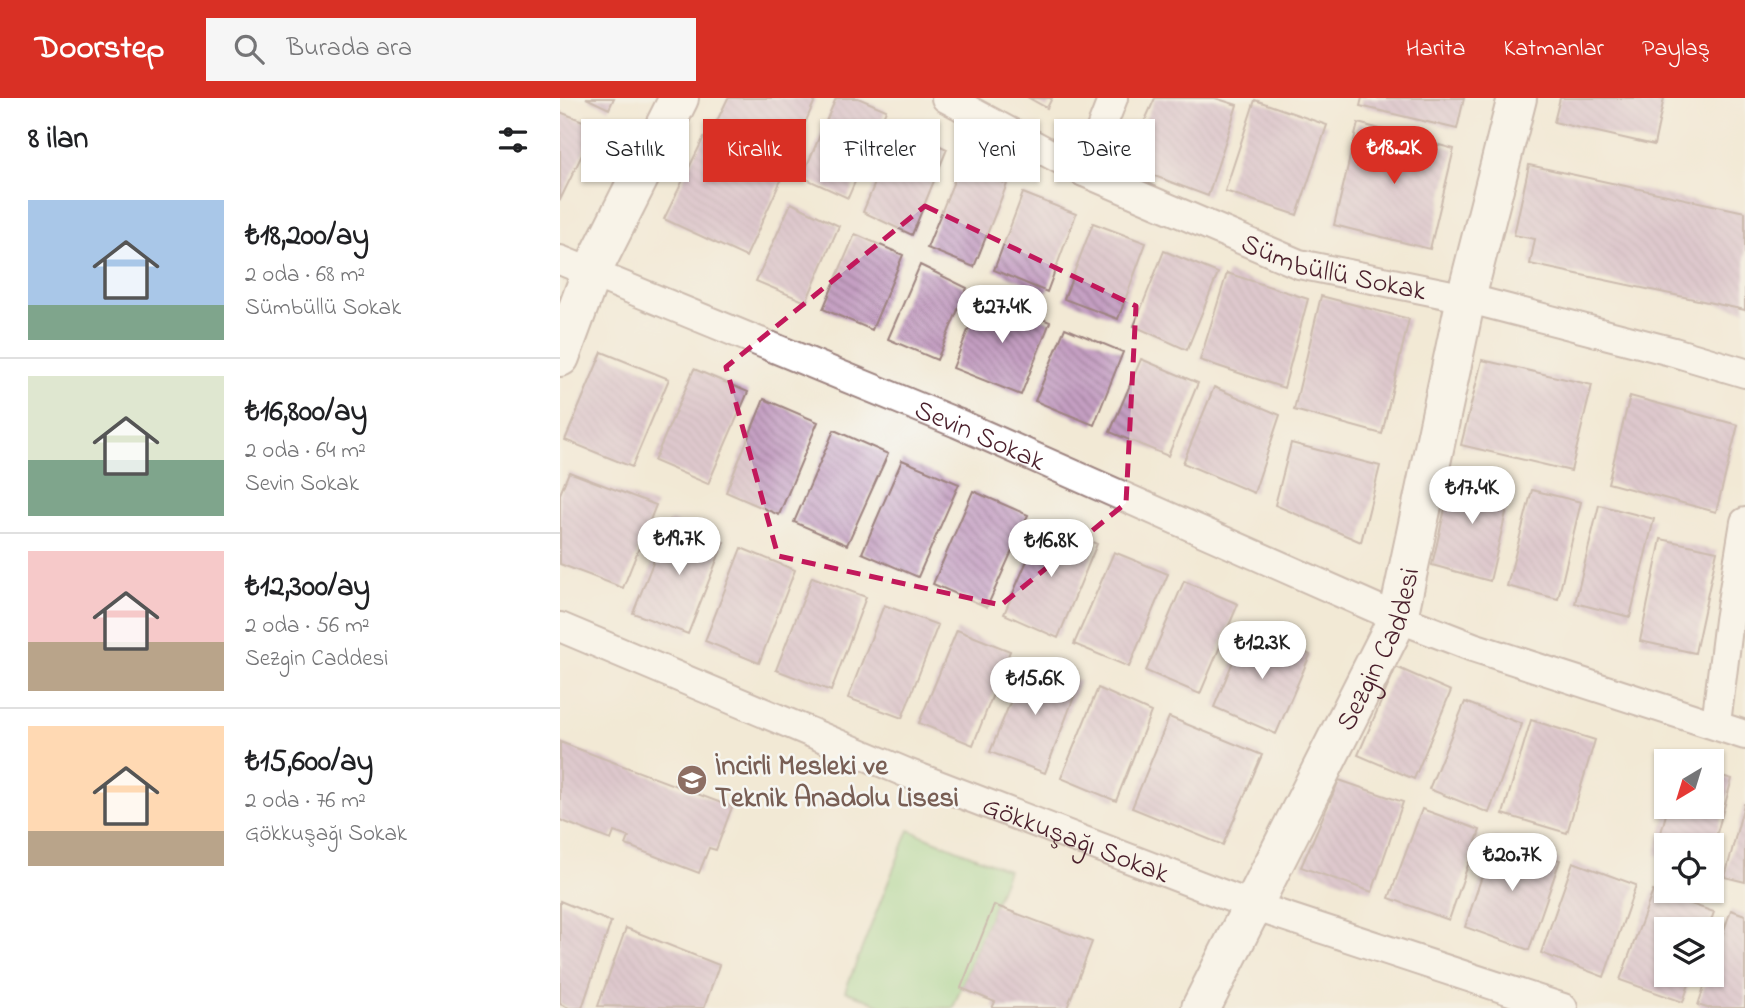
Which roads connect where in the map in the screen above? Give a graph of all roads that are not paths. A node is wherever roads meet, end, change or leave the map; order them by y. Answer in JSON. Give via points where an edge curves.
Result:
{"nodes":[{"id":1,"x":679,"y":98,"type":"edge"},
{"id":2,"x":946,"y":98,"type":"edge"},
{"id":3,"x":1113,"y":98,"type":"edge"},
{"id":4,"x":1517,"y":98,"type":"edge"},
{"id":5,"x":1105,"y":119,"type":"edge"},
{"id":6,"x":1054,"y":156,"type":"edge"},
{"id":7,"x":1107,"y":182,"type":"edge"},
{"id":8,"x":576,"y":266,"type":"edge"},
{"id":9,"x":1466,"y":298,"type":"junction"},
{"id":10,"x":560,"y":357,"type":"edge"},
{"id":11,"x":1745,"y":373,"type":"edge"},
{"id":12,"x":1745,"y":522,"type":"edge"},
{"id":13,"x":1398,"y":618,"type":"junction"},
{"id":14,"x":560,"y":627,"type":"edge"},
{"id":15,"x":1714,"y":724,"type":"junction"},
{"id":16,"x":1745,"y":735,"type":"edge"},
{"id":17,"x":1254,"y":906,"type":"junction"},
{"id":18,"x":1201,"y":1008,"type":"edge"},
{"id":19,"x":1563,"y":1008,"type":"edge"}],
"edges":[{"from":1,"to":8,"type":"street"},
{"from":2,"to":6,"type":"street","name":"Sümbüllü Sokak"},
{"from":3,"to":5,"type":"street"},
{"from":4,"to":9,"type":"street","name":"Sezgin Caddesi"},
{"from":7,"to":9,"type":"street","name":"Sümbüllü Sokak","via":[[1299,264]]},
{"from":8,"to":10,"type":"street"},
{"from":8,"to":13,"type":"street","name":"Sevin Sokak","via":[[957,423]]},
{"from":9,"to":11,"type":"street","name":"Sümbüllü Sokak"},
{"from":9,"to":13,"type":"street","name":"Sezgin Caddesi"},
{"from":12,"to":15,"type":"street"},
{"from":13,"to":15,"type":"street","name":"Sevin Sokak","via":[[1473,647]]},
{"from":13,"to":17,"type":"street","name":"Sezgin Caddesi"},
{"from":14,"to":17,"type":"street","name":"Gökkuşağı Sokak","via":[[907,773]]},
{"from":15,"to":16,"type":"street","name":"Sevin Sokak"},
{"from":17,"to":18,"type":"street","name":"Sezgin Caddesi"},
{"from":17,"to":19,"type":"street","name":"Gökkuşağı Sokak"}]}
